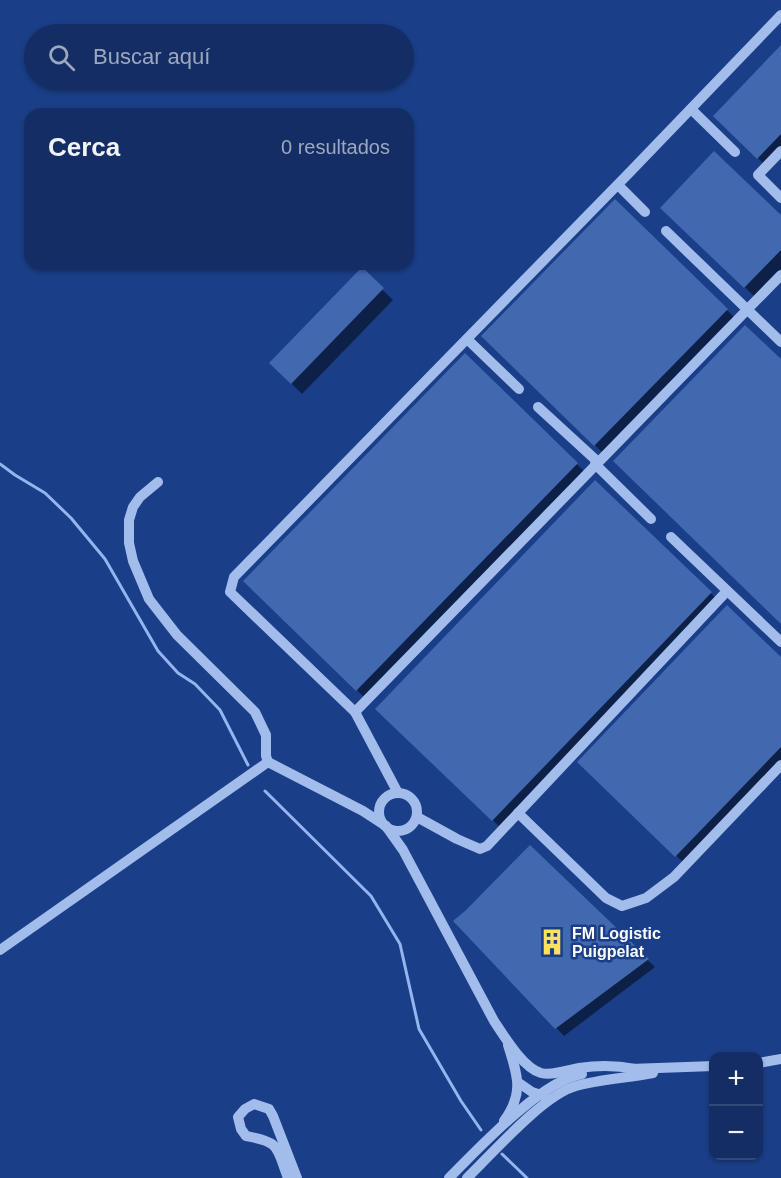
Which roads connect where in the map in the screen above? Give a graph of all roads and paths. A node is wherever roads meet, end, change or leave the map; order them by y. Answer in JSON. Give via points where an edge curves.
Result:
{"nodes":[{"id":1,"x":781,"y":15,"type":"edge"},
{"id":2,"x":690,"y":109,"type":"junction"},
{"id":3,"x":781,"y":151,"type":"edge"},
{"id":4,"x":735,"y":152,"type":"dead end"},
{"id":5,"x":618,"y":185,"type":"junction"},
{"id":6,"x":781,"y":198,"type":"edge"},
{"id":7,"x":645,"y":212,"type":"dead end"},
{"id":8,"x":666,"y":231,"type":"dead end"},
{"id":9,"x":781,"y":275,"type":"edge"},
{"id":10,"x":747,"y":310,"type":"junction"},
{"id":11,"x":468,"y":339,"type":"junction"},
{"id":12,"x":781,"y":342,"type":"edge"},
{"id":13,"x":519,"y":389,"type":"dead end"},
{"id":14,"x":538,"y":406,"type":"dead end"},
{"id":15,"x":596,"y":463,"type":"junction"},
{"id":16,"x":158,"y":482,"type":"dead end"},
{"id":17,"x":651,"y":519,"type":"dead end"},
{"id":18,"x":671,"y":537,"type":"dead end"},
{"id":19,"x":727,"y":591,"type":"junction"},
{"id":20,"x":781,"y":642,"type":"edge"},
{"id":21,"x":355,"y":712,"type":"junction"},
{"id":22,"x":268,"y":762,"type":"junction"},
{"id":23,"x":781,"y":765,"type":"edge"},
{"id":24,"x":398,"y":793,"type":"junction"},
{"id":25,"x":518,"y":813,"type":"junction"},
{"id":26,"x":417,"y":817,"type":"junction"},
{"id":27,"x":386,"y":826,"type":"junction"},
{"id":28,"x":0,"y":950,"type":"edge"},
{"id":29,"x":506,"y":1039,"type":"junction"},
{"id":30,"x":781,"y":1059,"type":"edge"},
{"id":31,"x":763,"y":1062,"type":"edge"},
{"id":32,"x":528,"y":1065,"type":"junction"},
{"id":33,"x":709,"y":1066,"type":"edge"},
{"id":34,"x":681,"y":1068,"type":"junction"},
{"id":35,"x":635,"y":1069,"type":"junction"},
{"id":36,"x":519,"y":1083,"type":"junction"},
{"id":37,"x":590,"y":1083,"type":"junction"},
{"id":38,"x":539,"y":1095,"type":"junction"},
{"id":39,"x":490,"y":1138,"type":"junction"},
{"id":40,"x":288,"y":1178,"type":"edge"},
{"id":41,"x":297,"y":1178,"type":"edge"},
{"id":42,"x":449,"y":1178,"type":"edge"},
{"id":43,"x":466,"y":1178,"type":"edge"}],
"edges":[{"from":1,"to":2,"type":"street"},
{"from":2,"to":4,"type":"street"},
{"from":2,"to":5,"type":"street"},
{"from":3,"to":6,"type":"street","via":[[758,175]]},
{"from":5,"to":7,"type":"street"},
{"from":5,"to":11,"type":"street"},
{"from":8,"to":10,"type":"street"},
{"from":9,"to":10,"type":"street"},
{"from":10,"to":12,"type":"street"},
{"from":10,"to":15,"type":"street"},
{"from":11,"to":13,"type":"street"},
{"from":11,"to":21,"type":"street","via":[[234,577],[230,592]]},
{"from":14,"to":15,"type":"street"},
{"from":15,"to":17,"type":"street"},
{"from":15,"to":21,"type":"street"},
{"from":16,"to":22,"type":"street","via":[[140,497],[131,513],[129,543],[133,561],[149,599],[177,635],[255,712],[266,735]]},
{"from":18,"to":19,"type":"street"},
{"from":19,"to":20,"type":"street"},
{"from":19,"to":25,"type":"street"},
{"from":21,"to":24,"type":"street"},
{"from":22,"to":27,"type":"street"},
{"from":22,"to":28,"type":"street"},
{"from":23,"to":25,"type":"street","via":[[674,878],[646,898],[621,906],[606,898]]},
{"from":24,"to":26,"type":"street","via":[[413,799]]},
{"from":24,"to":27,"type":"street","via":[[389,795],[381,804],[380,816]]},
{"from":25,"to":26,"type":"street","via":[[480,849]]},
{"from":26,"to":27,"type":"street","via":[[404,830]]},
{"from":27,"to":29,"type":"street","via":[[403,850]]},
{"from":29,"to":32,"type":"street"},
{"from":29,"to":36,"type":"street"},
{"from":30,"to":31,"type":"street"},
{"from":32,"to":35,"type":"street","via":[[541,1073],[616,1065]]},
{"from":32,"to":38,"type":"street","via":[[537,1078]]},
{"from":33,"to":34,"type":"street"},
{"from":34,"to":35,"type":"street"},
{"from":34,"to":37,"type":"street"},
{"from":35,"to":38,"type":"street","via":[[572,1076]]},
{"from":36,"to":38,"type":"street"},
{"from":36,"to":39,"type":"street","via":[[511,1111]]},
{"from":37,"to":38,"type":"street","via":[[572,1081]]},
{"from":37,"to":43,"type":"street","via":[[555,1096]]},
{"from":38,"to":39,"type":"street"},
{"from":38,"to":43,"type":"street","via":[[531,1110],[485,1151]]},
{"from":39,"to":42,"type":"street"},
{"from":40,"to":41,"type":"street","via":[[276,1147],[263,1138],[246,1136],[241,1129],[238,1117],[254,1104],[269,1109]]}]}
